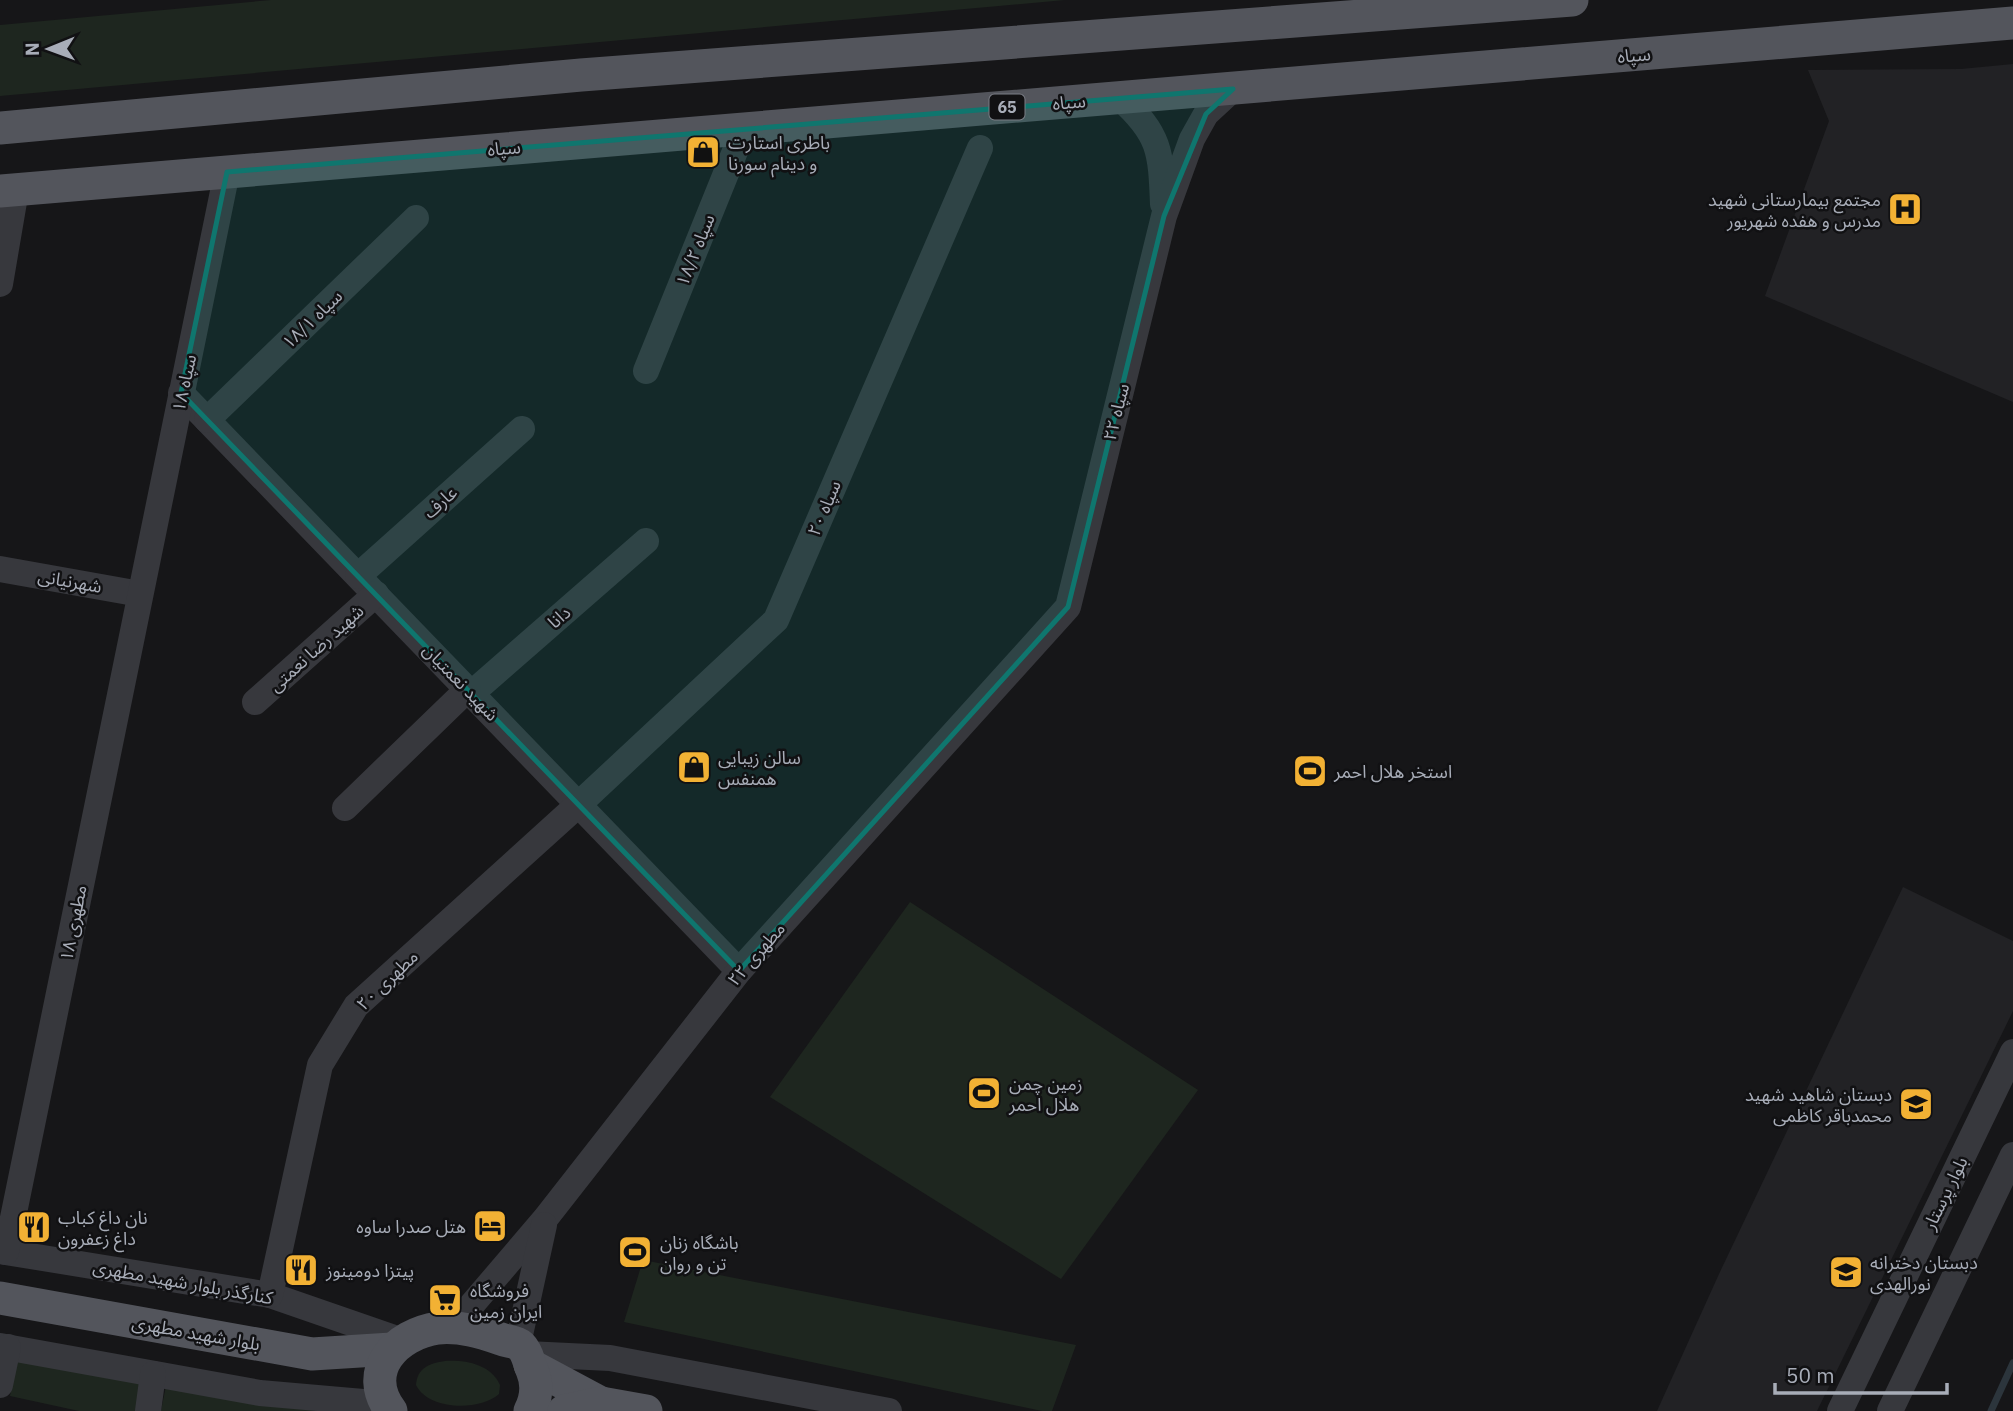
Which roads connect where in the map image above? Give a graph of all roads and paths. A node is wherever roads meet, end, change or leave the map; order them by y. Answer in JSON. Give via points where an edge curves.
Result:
{"nodes":[{"id":1,"x":1572,"y":0,"type":"edge"},
{"id":2,"x":2013,"y":23,"type":"edge"},
{"id":3,"x":1233,"y":89,"type":"junction"},
{"id":4,"x":1120,"y":98,"type":"junction"},
{"id":5,"x":0,"y":128,"type":"edge"},
{"id":6,"x":744,"y":128,"type":"junction"},
{"id":7,"x":980,"y":148,"type":"dead end"},
{"id":8,"x":227,"y":172,"type":"junction"},
{"id":9,"x":8,"y":190,"type":"edge"},
{"id":10,"x":1164,"y":216,"type":"junction"},
{"id":11,"x":416,"y":218,"type":"dead end"},
{"id":12,"x":0,"y":284,"type":"edge"},
{"id":13,"x":646,"y":371,"type":"dead end"},
{"id":14,"x":181,"y":393,"type":"junction"},
{"id":15,"x":207,"y":420,"type":"junction"},
{"id":16,"x":522,"y":429,"type":"dead end"},
{"id":17,"x":646,"y":541,"type":"dead end"},
{"id":18,"x":0,"y":569,"type":"edge"},
{"id":19,"x":367,"y":585,"type":"junction"},
{"id":20,"x":140,"y":594,"type":"junction"},
{"id":21,"x":1068,"y":607,"type":"joint"},
{"id":22,"x":470,"y":691,"type":"junction"},
{"id":23,"x":255,"y":702,"type":"dead end"},
{"id":24,"x":579,"y":804,"type":"junction"},
{"id":25,"x":345,"y":808,"type":"dead end"},
{"id":26,"x":739,"y":971,"type":"junction"},
{"id":27,"x":2013,"y":1052,"type":"edge"},
{"id":28,"x":2013,"y":1155,"type":"edge"},
{"id":29,"x":545,"y":1219,"type":"junction"},
{"id":30,"x":3,"y":1252,"type":"edge"},
{"id":31,"x":270,"y":1295,"type":"junction"},
{"id":32,"x":0,"y":1298,"type":"edge"},
{"id":33,"x":452,"y":1328,"type":"junction"},
{"id":34,"x":398,"y":1345,"type":"junction"},
{"id":35,"x":4,"y":1347,"type":"edge"},
{"id":36,"x":312,"y":1354,"type":"junction"},
{"id":37,"x":525,"y":1354,"type":"junction"},
{"id":38,"x":153,"y":1374,"type":"junction"},
{"id":39,"x":0,"y":1385,"type":"edge"},
{"id":40,"x":386,"y":1402,"type":"edge"},
{"id":41,"x":601,"y":1403,"type":"junction"},
{"id":42,"x":148,"y":1411,"type":"edge"},
{"id":43,"x":530,"y":1411,"type":"edge"},
{"id":44,"x":564,"y":1411,"type":"edge"},
{"id":45,"x":646,"y":1411,"type":"edge"},
{"id":46,"x":889,"y":1411,"type":"edge"},
{"id":47,"x":1840,"y":1411,"type":"edge"},
{"id":48,"x":1890,"y":1411,"type":"edge"}],
"edges":[{"from":1,"to":5,"type":"main road","via":[[581,75]]},
{"from":2,"to":3,"type":"main road","name":"سپاه","number":"65"},
{"from":3,"to":4,"type":"main road","name":"سپاه","number":"65"},
{"from":3,"to":10,"type":"street","via":[[1206,114],[1192,139]]},
{"from":4,"to":6,"type":"main road","name":"سپاه","number":"65"},
{"from":4,"to":10,"type":"street","via":[[1154,136],[1162,166]]},
{"from":6,"to":8,"type":"main road","name":"سپاه","number":"65"},
{"from":6,"to":13,"type":"street","name":"سپاه ۱۸/۲"},
{"from":7,"to":24,"type":"street","name":"سپاه ۲۰","via":[[776,620]]},
{"from":8,"to":9,"type":"main road","name":"سپاه","number":"65"},
{"from":8,"to":14,"type":"street","name":"سپاه ۱۸"},
{"from":9,"to":12,"type":"street"},
{"from":10,"to":21,"type":"street","name":"سپاه ۲۲"},
{"from":11,"to":15,"type":"street","name":"سپاه ۱۸/۱"},
{"from":14,"to":15,"type":"street","name":"شهید نعمتیان"},
{"from":14,"to":20,"type":"street","name":"سپاه ۱۸"},
{"from":15,"to":19,"type":"street","name":"شهید نعمتیان"},
{"from":16,"to":19,"type":"street","name":"عارف"},
{"from":17,"to":22,"type":"street","name":"دانا"},
{"from":18,"to":20,"type":"street","name":"شهرنیانی"},
{"from":19,"to":22,"type":"street","name":"شهید نعمتیان"},
{"from":19,"to":23,"type":"street","name":"شهید رضا نعمتی"},
{"from":20,"to":30,"type":"street","name":"مطهری ۱۸"},
{"from":21,"to":26,"type":"street","name":"مطهری ۲۲"},
{"from":22,"to":24,"type":"street","name":"شهید نعمتیان"},
{"from":22,"to":25,"type":"street","name":"دانا"},
{"from":24,"to":26,"type":"street","name":"شهید نعمتیان"},
{"from":24,"to":31,"type":"street","name":"مطهری ۲۰","via":[[356,1006],[320,1065]]},
{"from":26,"to":29,"type":"street","name":"مطهری ۲۲"},
{"from":27,"to":47,"type":"street","name":"بلوار پرستار"},
{"from":28,"to":48,"type":"street"},
{"from":29,"to":33,"type":"street"},
{"from":29,"to":37,"type":"street","name":"مطهری ۲۲"},
{"from":30,"to":31,"type":"street","name":"کنارگذر بلوار شهید مطهری"},
{"from":31,"to":34,"type":"street","name":"کنارگذر بلوار شهید مطهری"},
{"from":32,"to":36,"type":"main road","name":"بلوار شهید مطهری"},
{"from":33,"to":34,"type":"main road","name":"بلوار شهید مطهری","via":[[426,1331]]},
{"from":33,"to":37,"type":"main road","via":[[477,1331]]},
{"from":34,"to":36,"type":"main road","name":"بلوار شهید مطهری"},
{"from":34,"to":40,"type":"main road","via":[[384,1362],[380,1376]]},
{"from":35,"to":38,"type":"street"},
{"from":35,"to":39,"type":"street"},
{"from":36,"to":40,"type":"main road"},
{"from":37,"to":41,"type":"main road"},
{"from":37,"to":43,"type":"main road","via":[[536,1378],[537,1394]]},
{"from":37,"to":46,"type":"street","via":[[610,1359]]},
{"from":38,"to":40,"type":"street","via":[[260,1393]]},
{"from":38,"to":42,"type":"street"},
{"from":41,"to":44,"type":"main road"},
{"from":41,"to":45,"type":"main road"}]}
